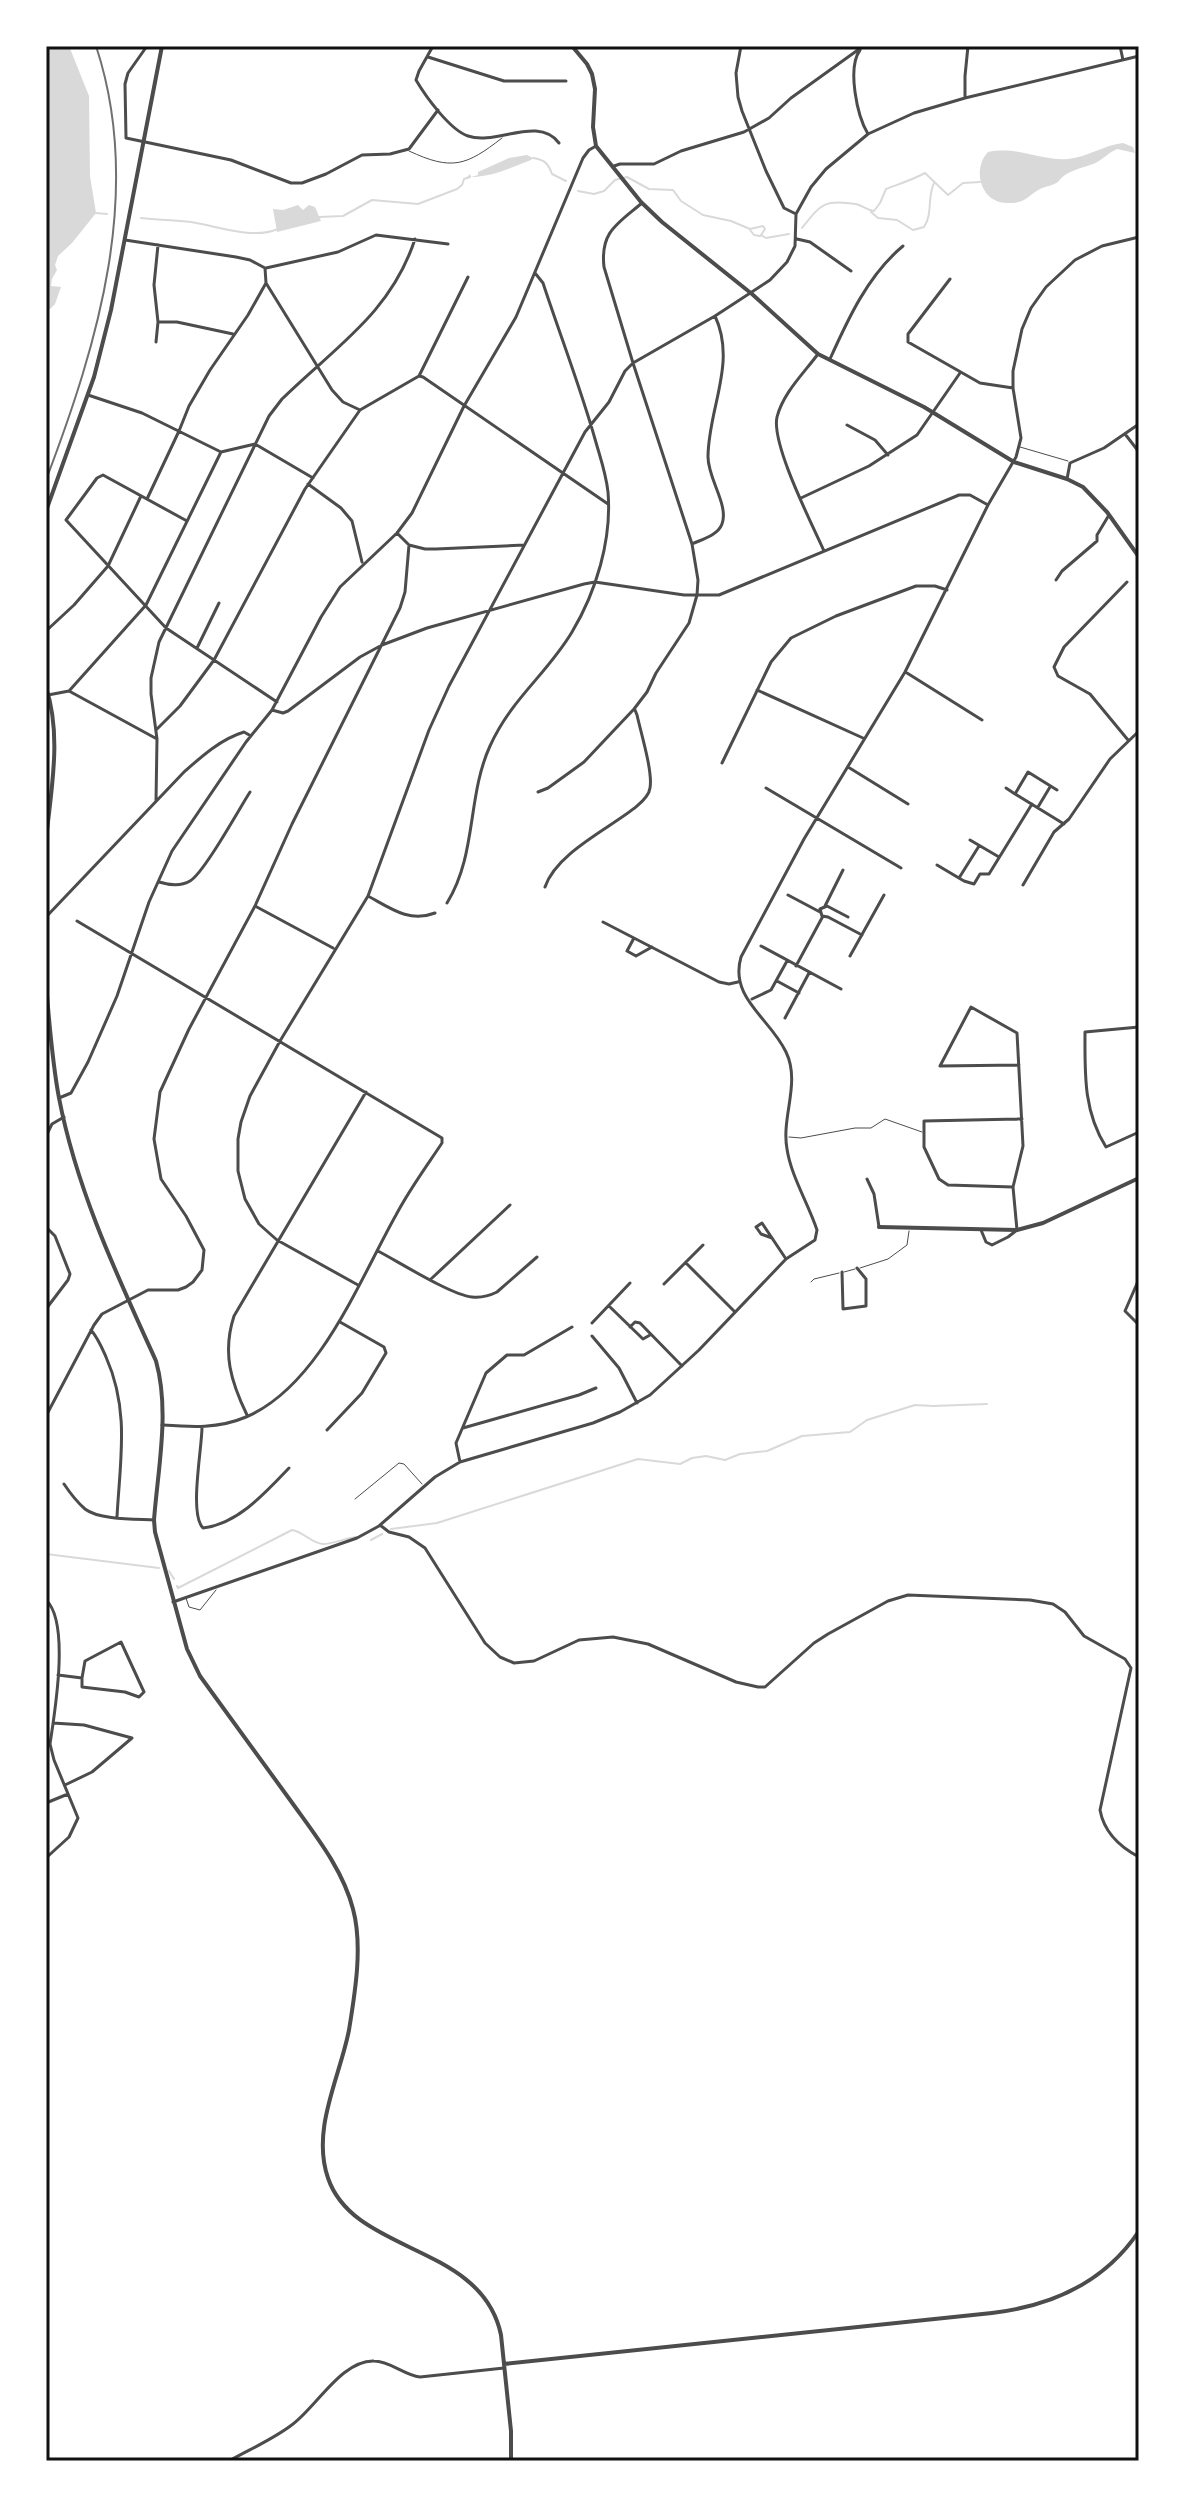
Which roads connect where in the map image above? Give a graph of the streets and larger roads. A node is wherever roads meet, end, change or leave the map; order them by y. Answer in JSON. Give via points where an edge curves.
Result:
{"nodes":[{"id":1,"x":147,"y":46,"type":"edge"},
{"id":2,"x":162,"y":46,"type":"edge"},
{"id":3,"x":433,"y":46,"type":"edge"},
{"id":4,"x":572,"y":46,"type":"edge"},
{"id":5,"x":741,"y":46,"type":"edge"},
{"id":6,"x":863,"y":46,"type":"edge"},
{"id":7,"x":968,"y":46,"type":"edge"},
{"id":8,"x":1120,"y":46,"type":"edge"},
{"id":9,"x":1139,"y":56,"type":"edge"},
{"id":10,"x":428,"y":57,"type":"junction"},
{"id":11,"x":1123,"y":60,"type":"junction"},
{"id":12,"x":566,"y":81,"type":"dead end"},
{"id":13,"x":965,"y":98,"type":"junction"},
{"id":14,"x":438,"y":110,"type":"junction"},
{"id":15,"x":749,"y":129,"type":"junction"},
{"id":16,"x":868,"y":134,"type":"junction"},
{"id":17,"x":143,"y":141,"type":"junction"},
{"id":18,"x":559,"y":143,"type":"dead end"},
{"id":19,"x":596,"y":146,"type":"junction"},
{"id":20,"x":612,"y":166,"type":"junction"},
{"id":21,"x":642,"y":203,"type":"junction"},
{"id":22,"x":796,"y":214,"type":"junction"},
{"id":23,"x":1139,"y":237,"type":"edge"},
{"id":24,"x":415,"y":239,"type":"junction"},
{"id":25,"x":797,"y":239,"type":"junction"},
{"id":26,"x":125,"y":240,"type":"junction"},
{"id":27,"x":448,"y":244,"type":"dead end"},
{"id":28,"x":158,"y":245,"type":"junction"},
{"id":29,"x":903,"y":246,"type":"dead end"},
{"id":30,"x":265,"y":268,"type":"junction"},
{"id":31,"x":851,"y":271,"type":"dead end"},
{"id":32,"x":535,"y":273,"type":"junction"},
{"id":33,"x":468,"y":277,"type":"dead end"},
{"id":34,"x":950,"y":279,"type":"dead end"},
{"id":35,"x":266,"y":283,"type":"junction"},
{"id":36,"x":752,"y":294,"type":"junction"},
{"id":37,"x":715,"y":316,"type":"junction"},
{"id":38,"x":158,"y":322,"type":"junction"},
{"id":39,"x":235,"y":335,"type":"junction"},
{"id":40,"x":156,"y":342,"type":"dead end"},
{"id":41,"x":818,"y":354,"type":"junction"},
{"id":42,"x":829,"y":361,"type":"junction"},
{"id":43,"x":633,"y":363,"type":"junction"},
{"id":44,"x":318,"y":365,"type":"junction"},
{"id":45,"x":960,"y":373,"type":"junction"},
{"id":46,"x":419,"y":376,"type":"junction"},
{"id":47,"x":1013,"y":388,"type":"junction"},
{"id":48,"x":88,"y":395,"type":"junction"},
{"id":49,"x":464,"y":406,"type":"junction"},
{"id":50,"x":360,"y":410,"type":"junction"},
{"id":51,"x":934,"y":413,"type":"junction"},
{"id":52,"x":591,"y":424,"type":"junction"},
{"id":53,"x":1139,"y":424,"type":"edge"},
{"id":54,"x":847,"y":425,"type":"dead end"},
{"id":55,"x":179,"y":431,"type":"junction"},
{"id":56,"x":1125,"y":434,"type":"junction"},
{"id":57,"x":255,"y":444,"type":"junction"},
{"id":58,"x":221,"y":452,"type":"junction"},
{"id":59,"x":1139,"y":452,"type":"edge"},
{"id":60,"x":888,"y":455,"type":"junction"},
{"id":61,"x":1014,"y":462,"type":"junction"},
{"id":62,"x":562,"y":474,"type":"junction"},
{"id":63,"x":313,"y":478,"type":"junction"},
{"id":64,"x":1067,"y":479,"type":"junction"},
{"id":65,"x":308,"y":484,"type":"junction"},
{"id":66,"x":141,"y":496,"type":"junction"},
{"id":67,"x":801,"y":498,"type":"junction"},
{"id":68,"x":147,"y":499,"type":"junction"},
{"id":69,"x":609,"y":504,"type":"junction"},
{"id":70,"x":988,"y":505,"type":"junction"},
{"id":71,"x":46,"y":511,"type":"edge"},
{"id":72,"x":1109,"y":515,"type":"junction"},
{"id":73,"x":187,"y":521,"type":"junction"},
{"id":74,"x":397,"y":533,"type":"junction"},
{"id":75,"x":692,"y":544,"type":"junction"},
{"id":76,"x":409,"y":545,"type":"junction"},
{"id":77,"x":524,"y":545,"type":"junction"},
{"id":78,"x":824,"y":551,"type":"junction"},
{"id":79,"x":1139,"y":557,"type":"edge"},
{"id":80,"x":362,"y":564,"type":"junction"},
{"id":81,"x":108,"y":566,"type":"junction"},
{"id":82,"x":1056,"y":580,"type":"dead end"},
{"id":83,"x":595,"y":582,"type":"junction"},
{"id":84,"x":1127,"y":582,"type":"dead end"},
{"id":85,"x":947,"y":590,"type":"junction"},
{"id":86,"x":697,"y":595,"type":"junction"},
{"id":87,"x":219,"y":603,"type":"dead end"},
{"id":88,"x":146,"y":605,"type":"junction"},
{"id":89,"x":489,"y":611,"type":"junction"},
{"id":90,"x":166,"y":628,"type":"junction"},
{"id":91,"x":46,"y":631,"type":"edge"},
{"id":92,"x":382,"y":645,"type":"junction"},
{"id":93,"x":197,"y":648,"type":"junction"},
{"id":94,"x":214,"y":660,"type":"junction"},
{"id":95,"x":905,"y":672,"type":"junction"},
{"id":96,"x":46,"y":687,"type":"edge"},
{"id":97,"x":757,"y":690,"type":"junction"},
{"id":98,"x":69,"y":691,"type":"junction"},
{"id":99,"x":48,"y":695,"type":"junction"},
{"id":100,"x":277,"y":702,"type":"junction"},
{"id":101,"x":634,"y":709,"type":"junction"},
{"id":102,"x":272,"y":710,"type":"junction"},
{"id":103,"x":982,"y":720,"type":"dead end"},
{"id":104,"x":156,"y":730,"type":"junction"},
{"id":105,"x":1139,"y":731,"type":"edge"},
{"id":106,"x":251,"y":736,"type":"junction"},
{"id":107,"x":1130,"y":738,"type":"junction"},
{"id":108,"x":157,"y":739,"type":"junction"},
{"id":109,"x":865,"y":739,"type":"junction"},
{"id":110,"x":1136,"y":741,"type":"dead end"},
{"id":111,"x":722,"y":763,"type":"dead end"},
{"id":112,"x":848,"y":767,"type":"junction"},
{"id":113,"x":1051,"y":786,"type":"junction"},
{"id":114,"x":766,"y":788,"type":"dead end"},
{"id":115,"x":1006,"y":788,"type":"dead end"},
{"id":116,"x":1057,"y":790,"type":"dead end"},
{"id":117,"x":250,"y":792,"type":"dead end"},
{"id":118,"x":538,"y":792,"type":"dead end"},
{"id":119,"x":1015,"y":794,"type":"junction"},
{"id":120,"x":156,"y":801,"type":"junction"},
{"id":121,"x":908,"y":804,"type":"dead end"},
{"id":122,"x":1032,"y":804,"type":"junction"},
{"id":123,"x":1038,"y":807,"type":"junction"},
{"id":124,"x":817,"y":817,"type":"junction"},
{"id":125,"x":1064,"y":824,"type":"junction"},
{"id":126,"x":46,"y":840,"type":"edge"},
{"id":127,"x":970,"y":840,"type":"dead end"},
{"id":128,"x":979,"y":846,"type":"junction"},
{"id":129,"x":999,"y":857,"type":"junction"},
{"id":130,"x":937,"y":865,"type":"dead end"},
{"id":131,"x":901,"y":868,"type":"dead end"},
{"id":132,"x":843,"y":870,"type":"dead end"},
{"id":133,"x":959,"y":878,"type":"junction"},
{"id":134,"x":158,"y":881,"type":"junction"},
{"id":135,"x":1023,"y":885,"type":"dead end"},
{"id":136,"x":545,"y":887,"type":"dead end"},
{"id":137,"x":788,"y":895,"type":"dead end"},
{"id":138,"x":884,"y":895,"type":"dead end"},
{"id":139,"x":368,"y":896,"type":"junction"},
{"id":140,"x":447,"y":903,"type":"dead end"},
{"id":141,"x":255,"y":906,"type":"junction"},
{"id":142,"x":825,"y":906,"type":"junction"},
{"id":143,"x":435,"y":913,"type":"dead end"},
{"id":144,"x":822,"y":914,"type":"junction"},
{"id":145,"x":46,"y":917,"type":"edge"},
{"id":146,"x":848,"y":917,"type":"dead end"},
{"id":147,"x":77,"y":921,"type":"dead end"},
{"id":148,"x":603,"y":922,"type":"dead end"},
{"id":149,"x":862,"y":935,"type":"junction"},
{"id":150,"x":634,"y":938,"type":"junction"},
{"id":151,"x":761,"y":946,"type":"dead end"},
{"id":152,"x":652,"y":947,"type":"junction"},
{"id":153,"x":335,"y":949,"type":"junction"},
{"id":154,"x":131,"y":952,"type":"junction"},
{"id":155,"x":850,"y":956,"type":"dead end"},
{"id":156,"x":787,"y":961,"type":"junction"},
{"id":157,"x":796,"y":966,"type":"junction"},
{"id":158,"x":809,"y":973,"type":"junction"},
{"id":159,"x":776,"y":980,"type":"junction"},
{"id":160,"x":738,"y":982,"type":"junction"},
{"id":161,"x":46,"y":983,"type":"edge"},
{"id":162,"x":841,"y":989,"type":"dead end"},
{"id":163,"x":799,"y":993,"type":"junction"},
{"id":164,"x":207,"y":998,"type":"junction"},
{"id":165,"x":752,"y":999,"type":"dead end"},
{"id":166,"x":785,"y":1018,"type":"dead end"},
{"id":167,"x":1139,"y":1027,"type":"edge"},
{"id":168,"x":280,"y":1041,"type":"junction"},
{"id":169,"x":1019,"y":1065,"type":"junction"},
{"id":170,"x":366,"y":1092,"type":"junction"},
{"id":171,"x":59,"y":1098,"type":"junction"},
{"id":172,"x":64,"y":1117,"type":"junction"},
{"id":173,"x":1022,"y":1119,"type":"junction"},
{"id":174,"x":1139,"y":1132,"type":"edge"},
{"id":175,"x":46,"y":1136,"type":"edge"},
{"id":176,"x":1139,"y":1178,"type":"edge"},
{"id":177,"x":867,"y":1179,"type":"dead end"},
{"id":178,"x":1013,"y":1187,"type":"junction"},
{"id":179,"x":510,"y":1205,"type":"dead end"},
{"id":180,"x":46,"y":1227,"type":"edge"},
{"id":181,"x":879,"y":1227,"type":"joint"},
{"id":182,"x":981,"y":1230,"type":"junction"},
{"id":183,"x":1017,"y":1230,"type":"junction"},
{"id":184,"x":772,"y":1238,"type":"dead end"},
{"id":185,"x":277,"y":1240,"type":"junction"},
{"id":186,"x":703,"y":1245,"type":"dead end"},
{"id":187,"x":377,"y":1250,"type":"junction"},
{"id":188,"x":537,"y":1257,"type":"dead end"},
{"id":189,"x":786,"y":1259,"type":"junction"},
{"id":190,"x":686,"y":1263,"type":"junction"},
{"id":191,"x":857,"y":1268,"type":"road end"},
{"id":192,"x":842,"y":1272,"type":"road end"},
{"id":193,"x":430,"y":1279,"type":"junction"},
{"id":194,"x":1139,"y":1279,"type":"edge"},
{"id":195,"x":630,"y":1283,"type":"dead end"},
{"id":196,"x":664,"y":1284,"type":"dead end"},
{"id":197,"x":358,"y":1285,"type":"junction"},
{"id":198,"x":128,"y":1301,"type":"junction"},
{"id":199,"x":609,"y":1306,"type":"junction"},
{"id":200,"x":46,"y":1309,"type":"edge"},
{"id":201,"x":734,"y":1311,"type":"junction"},
{"id":202,"x":338,"y":1321,"type":"junction"},
{"id":203,"x":592,"y":1323,"type":"dead end"},
{"id":204,"x":1139,"y":1325,"type":"edge"},
{"id":205,"x":572,"y":1327,"type":"dead end"},
{"id":206,"x":630,"y":1327,"type":"junction"},
{"id":207,"x":91,"y":1330,"type":"junction"},
{"id":208,"x":651,"y":1334,"type":"junction"},
{"id":209,"x":592,"y":1336,"type":"dead end"},
{"id":210,"x":683,"y":1366,"type":"junction"},
{"id":211,"x":596,"y":1388,"type":"dead end"},
{"id":212,"x":637,"y":1403,"type":"junction"},
{"id":213,"x":46,"y":1416,"type":"edge"},
{"id":214,"x":248,"y":1416,"type":"junction"},
{"id":215,"x":162,"y":1425,"type":"junction"},
{"id":216,"x":202,"y":1427,"type":"junction"},
{"id":217,"x":463,"y":1428,"type":"junction"},
{"id":218,"x":327,"y":1430,"type":"dead end"},
{"id":219,"x":460,"y":1462,"type":"junction"},
{"id":220,"x":289,"y":1468,"type":"dead end"},
{"id":221,"x":64,"y":1484,"type":"dead end"},
{"id":222,"x":117,"y":1517,"type":"junction"},
{"id":223,"x":154,"y":1520,"type":"junction"},
{"id":224,"x":380,"y":1525,"type":"junction"},
{"id":225,"x":46,"y":1600,"type":"edge"},
{"id":226,"x":173,"y":1602,"type":"junction"},
{"id":227,"x":58,"y":1675,"type":"junction"},
{"id":228,"x":82,"y":1678,"type":"junction"},
{"id":229,"x":53,"y":1723,"type":"junction"},
{"id":230,"x":48,"y":1743,"type":"edge"},
{"id":231,"x":65,"y":1785,"type":"junction"},
{"id":232,"x":68,"y":1794,"type":"junction"},
{"id":233,"x":46,"y":1803,"type":"edge"},
{"id":234,"x":1139,"y":1857,"type":"edge"},
{"id":235,"x":46,"y":1858,"type":"edge"},
{"id":236,"x":1139,"y":2231,"type":"edge"},
{"id":237,"x":504,"y":2366,"type":"junction"},
{"id":238,"x":229,"y":2461,"type":"edge"},
{"id":239,"x":511,"y":2461,"type":"edge"}],
"edges":[{"from":1,"to":17,"type":"street","via":[[128,73],[123,100],[126,138]]},
{"from":2,"to":17,"type":"street"},
{"from":3,"to":10,"type":"street"},
{"from":4,"to":19,"type":"street","via":[[592,74]]},
{"from":5,"to":15,"type":"street","via":[[736,85]]},
{"from":6,"to":15,"type":"street"},
{"from":6,"to":16,"type":"street","via":[[855,59],[855,84]]},
{"from":7,"to":13,"type":"street"},
{"from":8,"to":11,"type":"street"},
{"from":9,"to":11,"type":"street"},
{"from":10,"to":12,"type":"street","via":[[504,81]]},
{"from":10,"to":14,"type":"street","via":[[416,80]]},
{"from":11,"to":13,"type":"street"},
{"from":13,"to":16,"type":"street"},
{"from":14,"to":17,"type":"street","via":[[407,150],[362,155],[302,183],[231,160]]},
{"from":14,"to":18,"type":"street","via":[[463,134],[485,138],[542,131]]},
{"from":15,"to":20,"type":"street","via":[[654,164]]},
{"from":15,"to":22,"type":"street","via":[[784,208]]},
{"from":16,"to":22,"type":"street","via":[[826,169]]},
{"from":17,"to":26,"type":"street"},
{"from":19,"to":20,"type":"street"},
{"from":19,"to":32,"type":"street","via":[[583,158]]},
{"from":20,"to":21,"type":"street"},
{"from":21,"to":36,"type":"street"},
{"from":21,"to":43,"type":"street","via":[[608,232],[602,253]]},
{"from":22,"to":25,"type":"street"},
{"from":23,"to":47,"type":"street","via":[[1088,252],[1046,287],[1022,329]]},
{"from":24,"to":27,"type":"street"},
{"from":24,"to":30,"type":"street","via":[[376,235],[338,252]]},
{"from":24,"to":44,"type":"street","via":[[383,302]]},
{"from":25,"to":31,"type":"street","via":[[810,242]]},
{"from":25,"to":36,"type":"street","via":[[783,268]]},
{"from":26,"to":28,"type":"street"},
{"from":26,"to":48,"type":"street"},
{"from":28,"to":30,"type":"street","via":[[250,260]]},
{"from":28,"to":38,"type":"street"},
{"from":29,"to":42,"type":"street","via":[[857,302]]},
{"from":30,"to":35,"type":"street"},
{"from":32,"to":49,"type":"street"},
{"from":32,"to":52,"type":"street","via":[[543,283]]},
{"from":33,"to":46,"type":"street"},
{"from":34,"to":45,"type":"street","via":[[907,339]]},
{"from":35,"to":39,"type":"street"},
{"from":35,"to":44,"type":"street"},
{"from":36,"to":37,"type":"street"},
{"from":36,"to":41,"type":"street"},
{"from":37,"to":43,"type":"street"},
{"from":37,"to":75,"type":"street","via":[[725,353],[708,462],[724,516],[716,533]]},
{"from":38,"to":39,"type":"street"},
{"from":38,"to":40,"type":"street"},
{"from":39,"to":55,"type":"street","via":[[198,388]]},
{"from":41,"to":42,"type":"street"},
{"from":41,"to":67,"type":"street","via":[[783,401],[776,424]]},
{"from":42,"to":51,"type":"street"},
{"from":43,"to":52,"type":"street"},
{"from":43,"to":75,"type":"street"},
{"from":44,"to":50,"type":"street","via":[[337,396]]},
{"from":44,"to":57,"type":"street","via":[[275,408]]},
{"from":45,"to":47,"type":"street","via":[[989,386]]},
{"from":45,"to":51,"type":"street"},
{"from":46,"to":49,"type":"street"},
{"from":46,"to":50,"type":"street"},
{"from":47,"to":61,"type":"street","via":[[1021,427]]},
{"from":48,"to":55,"type":"street"},
{"from":48,"to":71,"type":"street"},
{"from":49,"to":62,"type":"street"},
{"from":49,"to":74,"type":"street"},
{"from":50,"to":63,"type":"street"},
{"from":51,"to":60,"type":"street","via":[[917,435]]},
{"from":51,"to":61,"type":"street"},
{"from":52,"to":62,"type":"street"},
{"from":52,"to":69,"type":"street"},
{"from":53,"to":56,"type":"street"},
{"from":54,"to":60,"type":"street","via":[[875,440]]},
{"from":55,"to":58,"type":"street"},
{"from":55,"to":68,"type":"street"},
{"from":56,"to":59,"type":"street"},
{"from":56,"to":64,"type":"street","via":[[1070,463]]},
{"from":57,"to":58,"type":"street"},
{"from":57,"to":63,"type":"street"},
{"from":57,"to":90,"type":"street"},
{"from":58,"to":73,"type":"street"},
{"from":60,"to":67,"type":"street"},
{"from":61,"to":64,"type":"street"},
{"from":61,"to":70,"type":"street"},
{"from":62,"to":69,"type":"street"},
{"from":62,"to":77,"type":"street"},
{"from":63,"to":65,"type":"street"},
{"from":64,"to":72,"type":"street","via":[[1092,494]]},
{"from":65,"to":80,"type":"street","via":[[348,515]]},
{"from":65,"to":94,"type":"street"},
{"from":66,"to":68,"type":"street"},
{"from":66,"to":81,"type":"street"},
{"from":66,"to":81,"type":"street","via":[[100,476],[66,520]]},
{"from":67,"to":78,"type":"street"},
{"from":68,"to":73,"type":"street"},
{"from":69,"to":83,"type":"street"},
{"from":70,"to":78,"type":"street","via":[[959,495]]},
{"from":70,"to":85,"type":"street"},
{"from":72,"to":79,"type":"street"},
{"from":72,"to":82,"type":"street","via":[[1097,541]]},
{"from":73,"to":88,"type":"street"},
{"from":74,"to":76,"type":"street"},
{"from":74,"to":80,"type":"street"},
{"from":75,"to":86,"type":"street"},
{"from":76,"to":77,"type":"street"},
{"from":76,"to":92,"type":"street","via":[[403,600]]},
{"from":77,"to":89,"type":"street"},
{"from":78,"to":86,"type":"street","via":[[727,593]]},
{"from":80,"to":100,"type":"street","via":[[321,617]]},
{"from":81,"to":88,"type":"street"},
{"from":81,"to":91,"type":"street"},
{"from":83,"to":86,"type":"street"},
{"from":83,"to":89,"type":"street"},
{"from":83,"to":140,"type":"street","via":[[567,640],[513,705],[491,743],[476,791],[467,855]]},
{"from":84,"to":107,"type":"street","via":[[1064,647],[1054,667],[1058,676],[1090,694]]},
{"from":85,"to":95,"type":"street"},
{"from":85,"to":97,"type":"street","via":[[916,586],[791,638]]},
{"from":86,"to":101,"type":"street","via":[[689,623]]},
{"from":87,"to":93,"type":"street"},
{"from":88,"to":90,"type":"street"},
{"from":88,"to":98,"type":"street"},
{"from":89,"to":92,"type":"street"},
{"from":89,"to":139,"type":"street","via":[[429,730]]},
{"from":90,"to":93,"type":"street"},
{"from":90,"to":104,"type":"street","via":[[151,678]]},
{"from":92,"to":102,"type":"street","via":[[288,711]]},
{"from":92,"to":141,"type":"street"},
{"from":93,"to":94,"type":"street"},
{"from":94,"to":100,"type":"street"},
{"from":94,"to":104,"type":"street"},
{"from":95,"to":103,"type":"street"},
{"from":95,"to":109,"type":"street"},
{"from":96,"to":99,"type":"street"},
{"from":97,"to":109,"type":"street"},
{"from":97,"to":111,"type":"street"},
{"from":98,"to":99,"type":"street"},
{"from":98,"to":108,"type":"street"},
{"from":99,"to":126,"type":"street","via":[[54,753]]},
{"from":100,"to":102,"type":"street"},
{"from":101,"to":118,"type":"street","via":[[575,769]]},
{"from":101,"to":136,"type":"street","via":[[650,780],[647,798],[571,853]]},
{"from":102,"to":106,"type":"street"},
{"from":104,"to":108,"type":"street"},
{"from":105,"to":107,"type":"street"},
{"from":106,"to":120,"type":"street","via":[[244,732],[209,751]]},
{"from":106,"to":134,"type":"street","via":[[182,835]]},
{"from":107,"to":110,"type":"street"},
{"from":107,"to":125,"type":"street"},
{"from":108,"to":120,"type":"street"},
{"from":109,"to":112,"type":"street"},
{"from":112,"to":121,"type":"street"},
{"from":112,"to":124,"type":"street"},
{"from":113,"to":116,"type":"street"},
{"from":113,"to":119,"type":"street","via":[[1028,772]]},
{"from":113,"to":123,"type":"street"},
{"from":114,"to":124,"type":"street"},
{"from":115,"to":119,"type":"street"},
{"from":117,"to":134,"type":"street","via":[[197,875],[183,884]]},
{"from":119,"to":122,"type":"street"},
{"from":120,"to":145,"type":"street"},
{"from":122,"to":123,"type":"street"},
{"from":122,"to":129,"type":"street"},
{"from":123,"to":125,"type":"street"},
{"from":124,"to":131,"type":"street"},
{"from":124,"to":160,"type":"street","via":[[744,950]]},
{"from":125,"to":135,"type":"street"},
{"from":127,"to":128,"type":"street"},
{"from":128,"to":129,"type":"street"},
{"from":128,"to":133,"type":"street"},
{"from":129,"to":133,"type":"street","via":[[989,874],[980,874],[974,884]]},
{"from":130,"to":133,"type":"street"},
{"from":132,"to":142,"type":"street"},
{"from":134,"to":154,"type":"street"},
{"from":137,"to":144,"type":"street"},
{"from":138,"to":149,"type":"street"},
{"from":139,"to":143,"type":"street","via":[[405,915]]},
{"from":139,"to":153,"type":"street"},
{"from":141,"to":153,"type":"street"},
{"from":141,"to":164,"type":"street"},
{"from":142,"to":144,"type":"street"},
{"from":142,"to":146,"type":"street"},
{"from":144,"to":149,"type":"street"},
{"from":144,"to":157,"type":"street"},
{"from":147,"to":154,"type":"street"},
{"from":148,"to":150,"type":"street"},
{"from":149,"to":155,"type":"street"},
{"from":150,"to":152,"type":"street"},
{"from":150,"to":152,"type":"street","via":[[627,951],[636,956]]},
{"from":151,"to":156,"type":"street"},
{"from":152,"to":160,"type":"street","via":[[719,982]]},
{"from":153,"to":168,"type":"street"},
{"from":154,"to":164,"type":"street"},
{"from":154,"to":171,"type":"street","via":[[88,1062],[73,1091]]},
{"from":156,"to":157,"type":"street"},
{"from":156,"to":159,"type":"street"},
{"from":157,"to":158,"type":"street"},
{"from":158,"to":162,"type":"street"},
{"from":158,"to":163,"type":"street"},
{"from":159,"to":163,"type":"street"},
{"from":159,"to":165,"type":"street","via":[[769,991]]},
{"from":160,"to":189,"type":"street","via":[[788,1057],[792,1082],[787,1150],[817,1233],[812,1243]]},
{"from":161,"to":171,"type":"street"},
{"from":163,"to":166,"type":"street"},
{"from":164,"to":168,"type":"street"},
{"from":164,"to":198,"type":"street","via":[[160,1092],[154,1139],[161,1179],[204,1250],[202,1270],[186,1287],[148,1290]]},
{"from":167,"to":174,"type":"street","via":[[1085,1032],[1085,1065],[1089,1108],[1106,1147]]},
{"from":168,"to":170,"type":"street"},
{"from":168,"to":185,"type":"street","via":[[246,1107],[237,1154],[250,1210]]},
{"from":169,"to":169,"type":"street","via":[[1003,1065],[940,1066],[971,1007],[1017,1033]]},
{"from":169,"to":173,"type":"street"},
{"from":170,"to":185,"type":"street"},
{"from":170,"to":187,"type":"street","via":[[442,1138]]},
{"from":171,"to":172,"type":"street"},
{"from":172,"to":175,"type":"street"},
{"from":172,"to":198,"type":"street","via":[[90,1210]]},
{"from":173,"to":178,"type":"street","via":[[1022,1152]]},
{"from":173,"to":178,"type":"street","via":[[924,1121],[924,1147],[943,1183]]},
{"from":176,"to":183,"type":"street"},
{"from":177,"to":181,"type":"street"},
{"from":178,"to":183,"type":"street"},
{"from":179,"to":193,"type":"street"},
{"from":180,"to":200,"type":"street","via":[[55,1236],[69,1277]]},
{"from":181,"to":182,"type":"street"},
{"from":182,"to":183,"type":"street"},
{"from":182,"to":183,"type":"street","via":[[992,1245]]},
{"from":184,"to":189,"type":"street"},
{"from":185,"to":197,"type":"street"},
{"from":185,"to":214,"type":"street","via":[[238,1307],[229,1334],[229,1367]]},
{"from":186,"to":190,"type":"street"},
{"from":187,"to":193,"type":"street"},
{"from":187,"to":197,"type":"street"},
{"from":188,"to":193,"type":"street","via":[[497,1292],[480,1297],[459,1294]]},
{"from":189,"to":201,"type":"street"},
{"from":190,"to":196,"type":"street"},
{"from":190,"to":201,"type":"street"},
{"from":191,"to":192,"type":"street","via":[[866,1279],[866,1306],[843,1309]]},
{"from":194,"to":204,"type":"street","via":[[1125,1311]]},
{"from":195,"to":199,"type":"street"},
{"from":197,"to":202,"type":"street"},
{"from":198,"to":207,"type":"street","via":[[102,1314]]},
{"from":198,"to":215,"type":"street","via":[[160,1374]]},
{"from":199,"to":203,"type":"street"},
{"from":199,"to":206,"type":"street"},
{"from":201,"to":210,"type":"street"},
{"from":202,"to":214,"type":"street","via":[[293,1382]]},
{"from":202,"to":218,"type":"street","via":[[386,1353],[362,1393]]},
{"from":205,"to":217,"type":"street","via":[[524,1355],[507,1355],[486,1373]]},
{"from":206,"to":208,"type":"street","via":[[643,1339]]},
{"from":206,"to":208,"type":"street","via":[[637,1321]]},
{"from":207,"to":213,"type":"street"},
{"from":207,"to":222,"type":"street","via":[[120,1398]]},
{"from":208,"to":210,"type":"street"},
{"from":209,"to":212,"type":"street","via":[[619,1368]]},
{"from":210,"to":212,"type":"street"},
{"from":211,"to":217,"type":"street"},
{"from":212,"to":219,"type":"street","via":[[593,1423]]},
{"from":214,"to":216,"type":"street"},
{"from":215,"to":216,"type":"street"},
{"from":215,"to":223,"type":"street"},
{"from":216,"to":220,"type":"street","via":[[197,1504],[203,1528],[245,1510]]},
{"from":217,"to":219,"type":"street","via":[[456,1443]]},
{"from":219,"to":224,"type":"street"},
{"from":221,"to":222,"type":"street","via":[[84,1508]]},
{"from":222,"to":223,"type":"street"},
{"from":223,"to":226,"type":"street"},
{"from":224,"to":226,"type":"street","via":[[342,1544]]},
{"from":224,"to":234,"type":"street","via":[[425,1548],[490,1650],[514,1663],[534,1661],[579,1640],[613,1637],[648,1644],[758,1687],[771,1683],[814,1643],[897,1597],[1053,1604],[1084,1636],[1125,1659],[1131,1668],[1100,1810],[1107,1830]]},
{"from":225,"to":227,"type":"street","via":[[55,1610],[59,1633]]},
{"from":226,"to":237,"type":"street","via":[[200,1676],[348,1890],[357,1945],[349,2030],[324,2131],[328,2180],[352,2214],[480,2290],[498,2321]]},
{"from":227,"to":228,"type":"street"},
{"from":227,"to":229,"type":"street"},
{"from":228,"to":228,"type":"street","via":[[82,1687],[139,1697],[144,1692],[121,1642],[85,1661]]},
{"from":229,"to":230,"type":"street"},
{"from":229,"to":231,"type":"street","via":[[132,1738],[92,1772]]},
{"from":230,"to":231,"type":"street"},
{"from":231,"to":232,"type":"street"},
{"from":232,"to":233,"type":"street"},
{"from":232,"to":235,"type":"street","via":[[78,1818],[69,1837]]},
{"from":236,"to":237,"type":"street","via":[[1082,2286],[1029,2307]]},
{"from":237,"to":238,"type":"street","via":[[420,2377],[378,2361],[362,2363],[339,2377],[291,2426]]},
{"from":237,"to":239,"type":"street"}]}
